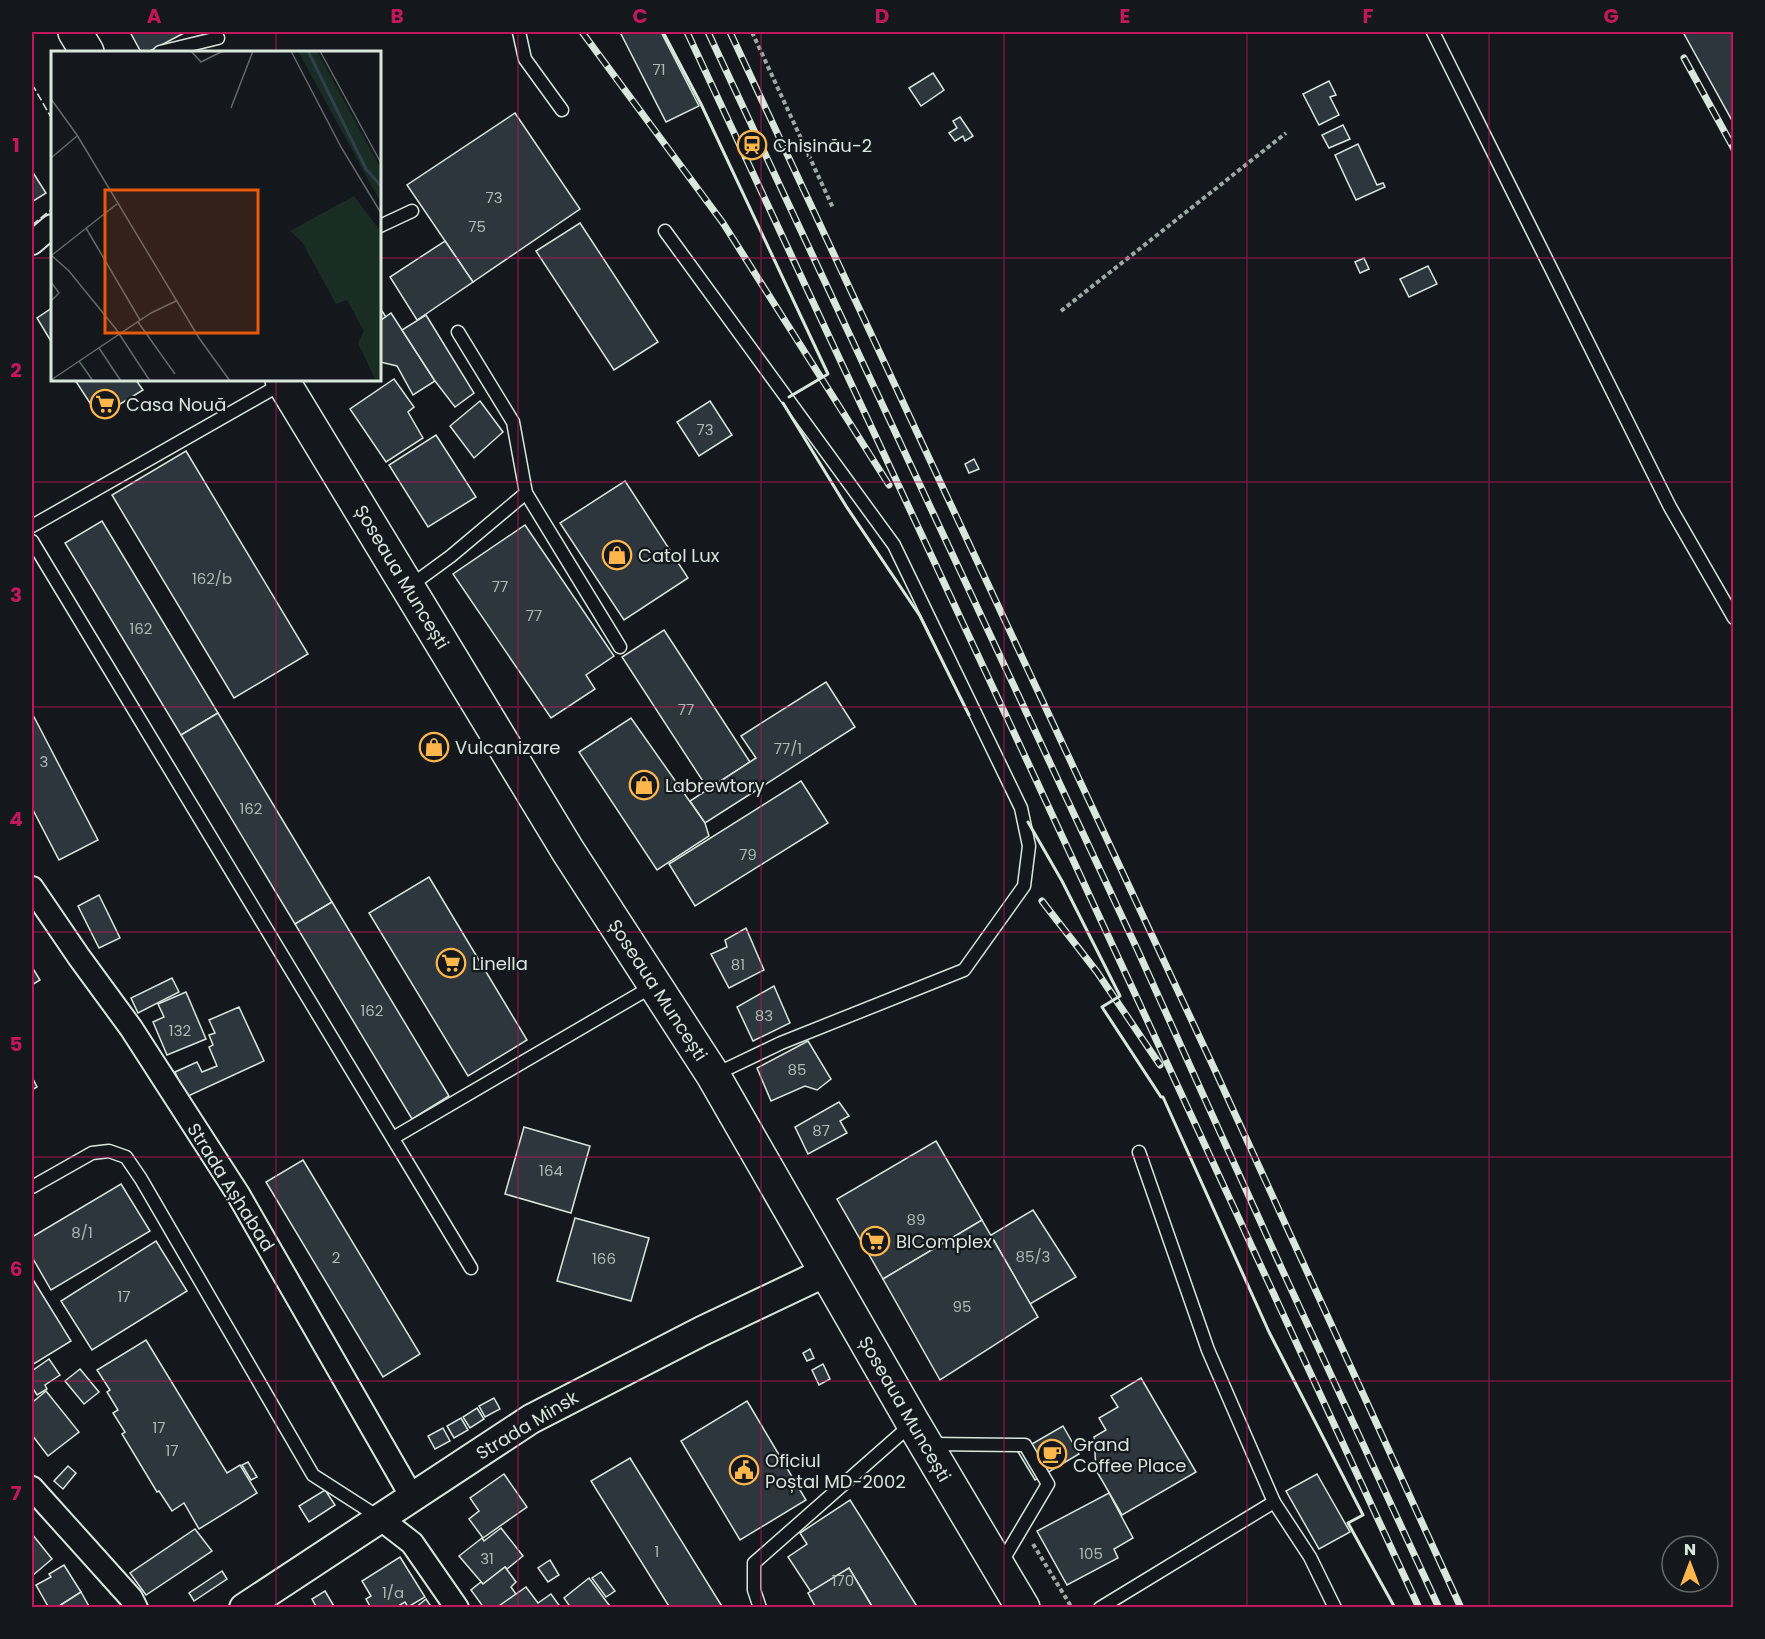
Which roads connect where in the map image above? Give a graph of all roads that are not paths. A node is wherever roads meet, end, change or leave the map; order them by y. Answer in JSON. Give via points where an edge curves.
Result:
{"nodes":[{"id":1,"x":75,"y":32,"type":"edge"},
{"id":2,"x":519,"y":32,"type":"edge"},
{"id":3,"x":1432,"y":32,"type":"edge"},
{"id":4,"x":219,"y":35,"type":"edge"},
{"id":5,"x":86,"y":51,"type":"edge"},
{"id":6,"x":163,"y":51,"type":"edge"},
{"id":7,"x":215,"y":51,"type":"edge"},
{"id":8,"x":562,"y":110,"type":"dead end"},
{"id":9,"x":412,"y":211,"type":"dead end"},
{"id":10,"x":381,"y":226,"type":"edge"},
{"id":11,"x":51,"y":227,"type":"edge"},
{"id":12,"x":665,"y":231,"type":"dead end"},
{"id":13,"x":32,"y":243,"type":"edge"},
{"id":14,"x":458,"y":332,"type":"dead end"},
{"id":15,"x":283,"y":381,"type":"edge"},
{"id":16,"x":526,"y":493,"type":"junction"},
{"id":17,"x":32,"y":526,"type":"edge"},
{"id":18,"x":32,"y":541,"type":"edge"},
{"id":19,"x":408,"y":587,"type":"junction"},
{"id":20,"x":1734,"y":618,"type":"edge"},
{"id":21,"x":620,"y":646,"type":"dead end"},
{"id":22,"x":32,"y":888,"type":"edge"},
{"id":23,"x":654,"y":986,"type":"junction"},
{"id":24,"x":713,"y":1075,"type":"junction"},
{"id":25,"x":393,"y":1138,"type":"junction"},
{"id":26,"x":1139,"y":1152,"type":"dead end"},
{"id":27,"x":32,"y":1187,"type":"edge"},
{"id":28,"x":471,"y":1268,"type":"dead end"},
{"id":29,"x":826,"y":1272,"type":"junction"},
{"id":30,"x":919,"y":1434,"type":"junction"},
{"id":31,"x":32,"y":1488,"type":"edge"},
{"id":32,"x":412,"y":1497,"type":"junction"},
{"id":33,"x":1274,"y":1502,"type":"junction"},
{"id":34,"x":381,"y":1519,"type":"junction"},
{"id":35,"x":998,"y":1569,"type":"junction"},
{"id":36,"x":136,"y":1608,"type":"edge"},
{"id":37,"x":244,"y":1608,"type":"edge"},
{"id":38,"x":457,"y":1608,"type":"edge"},
{"id":39,"x":760,"y":1608,"type":"edge"},
{"id":40,"x":1023,"y":1608,"type":"edge"},
{"id":41,"x":1100,"y":1608,"type":"edge"},
{"id":42,"x":1335,"y":1608,"type":"edge"}],
"edges":[{"from":1,"to":5,"type":"main road"},
{"from":2,"to":8,"type":"lane","via":[[525,58]]},
{"from":3,"to":20,"type":"lane","via":[[1670,507]]},
{"from":4,"to":6,"type":"lane"},
{"from":4,"to":7,"type":"lane"},
{"from":9,"to":10,"type":"lane"},
{"from":11,"to":13,"type":"street"},
{"from":12,"to":24,"type":"lane","via":[[894,545],[1021,808],[1029,846],[1023,886],[964,970]]},
{"from":14,"to":16,"type":"lane","via":[[513,422]]},
{"from":15,"to":17,"type":"lane"},
{"from":15,"to":19,"type":"main road","name":"Șoseaua Muncești"},
{"from":16,"to":19,"type":"lane"},
{"from":16,"to":21,"type":"lane"},
{"from":18,"to":25,"type":"lane"},
{"from":19,"to":23,"type":"main road","name":"Șoseaua Muncești"},
{"from":22,"to":32,"type":"street","name":"Strada Așhabad","via":[[131,1028],[238,1194]]},
{"from":23,"to":24,"type":"main road","name":"Șoseaua Muncești"},
{"from":23,"to":25,"type":"lane"},
{"from":24,"to":29,"type":"main road","name":"Șoseaua Muncești"},
{"from":25,"to":28,"type":"lane"},
{"from":26,"to":33,"type":"lane","via":[[1208,1350]]},
{"from":27,"to":34,"type":"lane","via":[[92,1153],[109,1151],[126,1157],[314,1474]]},
{"from":29,"to":30,"type":"main road","name":"Șoseaua Muncești"},
{"from":29,"to":32,"type":"street","name":"Strada Minsk","via":[[531,1419]]},
{"from":30,"to":35,"type":"main road","name":"Șoseaua Muncești"},
{"from":30,"to":35,"type":"lane","via":[[1025,1445],[1048,1484]]},
{"from":30,"to":39,"type":"lane","via":[[754,1563],[754,1590]]},
{"from":31,"to":36,"type":"street"},
{"from":32,"to":34,"type":"street","name":"Strada Minsk"},
{"from":33,"to":41,"type":"lane"},
{"from":33,"to":42,"type":"lane","via":[[1310,1557]]},
{"from":34,"to":37,"type":"street","name":"Strada Minsk"},
{"from":34,"to":38,"type":"street","via":[[412,1543]]},
{"from":35,"to":40,"type":"main road","name":"Șoseaua Muncești"}]}
